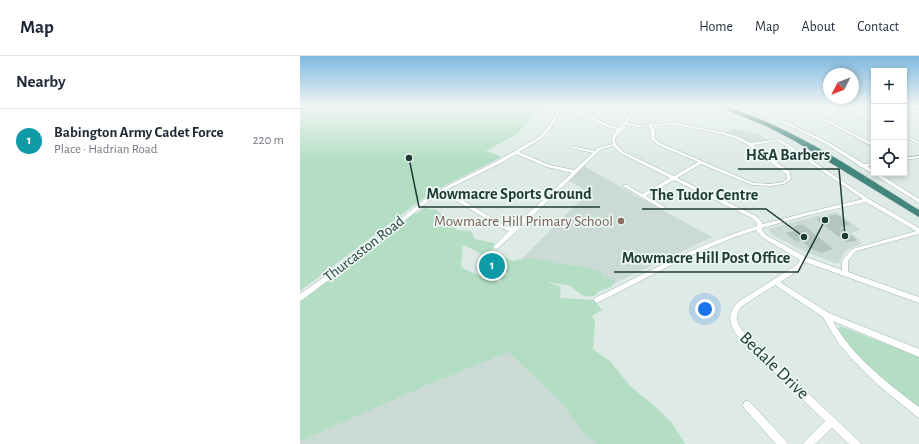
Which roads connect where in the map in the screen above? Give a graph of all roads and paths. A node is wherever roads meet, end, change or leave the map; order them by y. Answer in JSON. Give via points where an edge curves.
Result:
{"nodes":[{"id":1,"x":551,"y":124,"type":"edge"},
{"id":2,"x":604,"y":124,"type":"edge"},
{"id":3,"x":625,"y":124,"type":"joint"},
{"id":4,"x":673,"y":124,"type":"edge"},
{"id":5,"x":677,"y":124,"type":"edge"},
{"id":6,"x":769,"y":124,"type":"edge"},
{"id":7,"x":791,"y":124,"type":"edge"},
{"id":8,"x":832,"y":124,"type":"edge"},
{"id":9,"x":649,"y":125,"type":"junction"},
{"id":10,"x":619,"y":129,"type":"junction"},
{"id":11,"x":907,"y":137,"type":"edge"},
{"id":12,"x":919,"y":143,"type":"edge"},
{"id":13,"x":749,"y":144,"type":"junction"},
{"id":14,"x":871,"y":144,"type":"edge"},
{"id":15,"x":614,"y":145,"type":"junction"},
{"id":16,"x":572,"y":147,"type":"dead end"},
{"id":17,"x":691,"y":151,"type":"dead end"},
{"id":18,"x":595,"y":152,"type":"junction"},
{"id":19,"x":517,"y":153,"type":"junction"},
{"id":20,"x":684,"y":155,"type":"junction"},
{"id":21,"x":919,"y":157,"type":"edge"},
{"id":22,"x":907,"y":159,"type":"edge"},
{"id":23,"x":701,"y":162,"type":"junction"},
{"id":24,"x":871,"y":164,"type":"edge"},
{"id":25,"x":723,"y":165,"type":"dead end"},
{"id":26,"x":862,"y":166,"type":"junction"},
{"id":27,"x":717,"y":169,"type":"junction"},
{"id":28,"x":575,"y":172,"type":"junction"},
{"id":29,"x":673,"y":178,"type":"junction"},
{"id":30,"x":625,"y":186,"type":"dead end"},
{"id":31,"x":442,"y":190,"type":"junction"},
{"id":32,"x":518,"y":192,"type":"dead end"},
{"id":33,"x":642,"y":196,"type":"junction"},
{"id":34,"x":546,"y":200,"type":"junction"},
{"id":35,"x":867,"y":200,"type":"junction"},
{"id":36,"x":919,"y":201,"type":"edge"},
{"id":37,"x":662,"y":206,"type":"dead end"},
{"id":38,"x":919,"y":214,"type":"edge"},
{"id":39,"x":760,"y":227,"type":"junction"},
{"id":40,"x":514,"y":231,"type":"junction"},
{"id":41,"x":919,"y":231,"type":"edge"},
{"id":42,"x":496,"y":247,"type":"dead end"},
{"id":43,"x":804,"y":259,"type":"junction"},
{"id":44,"x":845,"y":273,"type":"junction"},
{"id":45,"x":776,"y":282,"type":"junction"},
{"id":46,"x":300,"y":298,"type":"edge"},
{"id":47,"x":597,"y":300,"type":"dead end"},
{"id":48,"x":919,"y":300,"type":"edge"},
{"id":49,"x":826,"y":315,"type":"junction"},
{"id":50,"x":919,"y":353,"type":"edge"},
{"id":51,"x":747,"y":405,"type":"dead end"},
{"id":52,"x":919,"y":413,"type":"edge"},
{"id":53,"x":832,"y":421,"type":"junction"},
{"id":54,"x":783,"y":444,"type":"edge"},
{"id":55,"x":808,"y":444,"type":"edge"},
{"id":56,"x":856,"y":444,"type":"edge"}],
"edges":[{"from":1,"to":19,"type":"street","name":"Thurcaston Road","via":[[540,138]]},
{"from":2,"to":10,"type":"street"},
{"from":3,"to":9,"type":"street"},
{"from":3,"to":10,"type":"street"},
{"from":4,"to":9,"type":"street"},
{"from":5,"to":13,"type":"street","via":[[722,133]]},
{"from":6,"to":38,"type":"highway"},
{"from":7,"to":26,"type":"street","via":[[812,134]]},
{"from":8,"to":14,"type":"street"},
{"from":9,"to":20,"type":"street","via":[[655,141]]},
{"from":10,"to":15,"type":"street","via":[[614,137]]},
{"from":11,"to":12,"type":"street"},
{"from":13,"to":27,"type":"street","via":[[788,174],[789,179],[784,183],[759,185]]},
{"from":13,"to":35,"type":"street","via":[[779,140]]},
{"from":15,"to":18,"type":"street","via":[[601,147]]},
{"from":15,"to":29,"type":"street","via":[[623,153]]},
{"from":16,"to":18,"type":"street"},
{"from":17,"to":20,"type":"street"},
{"from":18,"to":28,"type":"street"},
{"from":19,"to":28,"type":"street","via":[[549,166]]},
{"from":19,"to":31,"type":"street","name":"Thurcaston Road"},
{"from":20,"to":23,"type":"street"},
{"from":21,"to":22,"type":"street"},
{"from":23,"to":27,"type":"street"},
{"from":23,"to":29,"type":"street"},
{"from":24,"to":26,"type":"street"},
{"from":25,"to":27,"type":"street"},
{"from":26,"to":36,"type":"street"},
{"from":28,"to":34,"type":"street"},
{"from":29,"to":33,"type":"street"},
{"from":29,"to":39,"type":"street","via":[[754,217]]},
{"from":30,"to":33,"type":"street"},
{"from":31,"to":40,"type":"street"},
{"from":31,"to":46,"type":"street","name":"Thurcaston Road"},
{"from":32,"to":34,"type":"street"},
{"from":33,"to":37,"type":"street"},
{"from":34,"to":40,"type":"street"},
{"from":35,"to":39,"type":"street","via":[[802,214]]},
{"from":35,"to":41,"type":"street"},
{"from":39,"to":43,"type":"street","via":[[759,230],[764,236]]},
{"from":39,"to":47,"type":"street","via":[[716,242]]},
{"from":40,"to":42,"type":"street"},
{"from":41,"to":44,"type":"street","via":[[854,250],[845,261]]},
{"from":43,"to":44,"type":"street"},
{"from":43,"to":45,"type":"street","name":"Bedale Drive","via":[[800,266]]},
{"from":44,"to":48,"type":"street"},
{"from":45,"to":49,"type":"street"},
{"from":45,"to":53,"type":"street","name":"Bedale Drive","via":[[737,307],[733,316],[735,327]]},
{"from":49,"to":50,"type":"street"},
{"from":49,"to":52,"type":"street","via":[[847,347]]},
{"from":51,"to":54,"type":"street"},
{"from":53,"to":55,"type":"street"},
{"from":53,"to":56,"type":"street","name":"Bedale Drive"}]}
